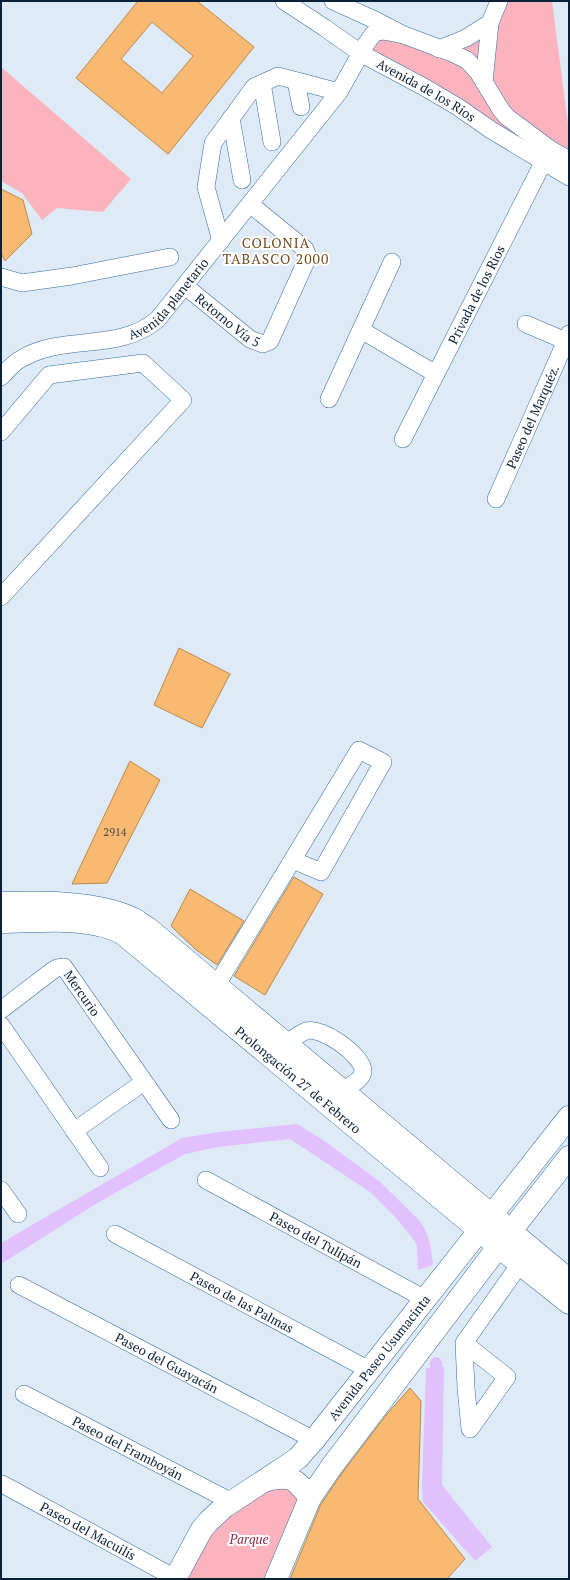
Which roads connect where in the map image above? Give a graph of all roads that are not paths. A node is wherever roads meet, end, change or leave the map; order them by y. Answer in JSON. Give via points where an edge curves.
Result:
{"nodes":[{"id":1,"x":284,"y":1,"type":"edge"},
{"id":2,"x":333,"y":1,"type":"edge"},
{"id":3,"x":499,"y":1,"type":"edge"},
{"id":4,"x":490,"y":22,"type":"junction"},
{"id":5,"x":404,"y":35,"type":"junction"},
{"id":6,"x":439,"y":49,"type":"junction"},
{"id":7,"x":362,"y":54,"type":"junction"},
{"id":8,"x":296,"y":81,"type":"junction"},
{"id":9,"x":484,"y":82,"type":"junction"},
{"id":10,"x":262,"y":83,"type":"junction"},
{"id":11,"x":339,"y":92,"type":"junction"},
{"id":12,"x":301,"y":107,"type":"dead end"},
{"id":13,"x":232,"y":118,"type":"junction"},
{"id":14,"x":272,"y":142,"type":"dead end"},
{"id":15,"x":547,"y":156,"type":"junction"},
{"id":16,"x":569,"y":160,"type":"edge"},
{"id":17,"x":569,"y":177,"type":"edge"},
{"id":18,"x":242,"y":180,"type":"dead end"},
{"id":19,"x":250,"y":204,"type":"junction"},
{"id":20,"x":220,"y":241,"type":"junction"},
{"id":21,"x":170,"y":257,"type":"dead end"},
{"id":22,"x":392,"y":262,"type":"dead end"},
{"id":23,"x":1,"y":277,"type":"edge"},
{"id":24,"x":185,"y":286,"type":"junction"},
{"id":25,"x":526,"y":324,"type":"dead end"},
{"id":26,"x":361,"y":330,"type":"junction"},
{"id":27,"x":568,"y":337,"type":"edge"},
{"id":28,"x":4,"y":368,"type":"edge"},
{"id":29,"x":436,"y":374,"type":"junction"},
{"id":30,"x":329,"y":399,"type":"dead end"},
{"id":31,"x":1,"y":432,"type":"edge"},
{"id":32,"x":403,"y":439,"type":"dead end"},
{"id":33,"x":496,"y":499,"type":"dead end"},
{"id":34,"x":1,"y":597,"type":"edge"},
{"id":35,"x":293,"y":860,"type":"junction"},
{"id":36,"x":1,"y":903,"type":"edge"},
{"id":37,"x":1,"y":922,"type":"edge"},
{"id":38,"x":216,"y":986,"type":"junction"},
{"id":39,"x":1,"y":1010,"type":"edge"},
{"id":40,"x":1,"y":1025,"type":"edge"},
{"id":41,"x":285,"y":1044,"type":"junction"},
{"id":42,"x":144,"y":1082,"type":"junction"},
{"id":43,"x":342,"y":1092,"type":"junction"},
{"id":44,"x":569,"y":1117,"type":"edge"},
{"id":45,"x":171,"y":1120,"type":"dead end"},
{"id":46,"x":74,"y":1131,"type":"junction"},
{"id":47,"x":569,"y":1157,"type":"edge"},
{"id":48,"x":100,"y":1168,"type":"dead end"},
{"id":49,"x":206,"y":1180,"type":"dead end"},
{"id":50,"x":1,"y":1190,"type":"edge"},
{"id":51,"x":18,"y":1214,"type":"dead end"},
{"id":52,"x":485,"y":1223,"type":"junction"},
{"id":53,"x":115,"y":1234,"type":"dead end"},
{"id":54,"x":505,"y":1239,"type":"junction"},
{"id":55,"x":520,"y":1264,"type":"junction"},
{"id":56,"x":569,"y":1280,"type":"edge"},
{"id":57,"x":19,"y":1285,"type":"dead end"},
{"id":58,"x":425,"y":1299,"type":"junction"},
{"id":59,"x":569,"y":1303,"type":"edge"},
{"id":60,"x":464,"y":1343,"type":"dead end"},
{"id":61,"x":369,"y":1370,"type":"junction"},
{"id":62,"x":24,"y":1394,"type":"dead end"},
{"id":63,"x":314,"y":1440,"type":"junction"},
{"id":64,"x":267,"y":1480,"type":"junction"},
{"id":65,"x":2,"y":1484,"type":"edge"},
{"id":66,"x":310,"y":1498,"type":"junction"},
{"id":67,"x":232,"y":1502,"type":"junction"},
{"id":68,"x":175,"y":1578,"type":"edge"},
{"id":69,"x":276,"y":1579,"type":"edge"}],
"edges":[{"from":1,"to":7,"type":"street","name":"Avenida de los Rios"},
{"from":2,"to":5,"type":"street","name":"Avenida de los Rios"},
{"from":3,"to":4,"type":"street"},
{"from":4,"to":6,"type":"street","via":[[466,38]]},
{"from":4,"to":9,"type":"street"},
{"from":5,"to":6,"type":"street","name":"Avenida de los Rios"},
{"from":5,"to":7,"type":"street","name":"Avenida planetario","via":[[383,31],[374,33]]},
{"from":6,"to":9,"type":"street","name":"Avenida de los Rios","via":[[467,60]]},
{"from":7,"to":11,"type":"street","name":"Avenida planetario"},
{"from":7,"to":15,"type":"street","name":"Avenida de los Rios","via":[[451,103],[491,130]]},
{"from":8,"to":10,"type":"street","via":[[278,76]]},
{"from":8,"to":11,"type":"street"},
{"from":8,"to":12,"type":"street"},
{"from":9,"to":15,"type":"street","name":"Avenida de los Rios","via":[[500,110]]},
{"from":10,"to":13,"type":"street","via":[[254,86]]},
{"from":10,"to":14,"type":"street"},
{"from":11,"to":19,"type":"street","name":"Avenida planetario"},
{"from":13,"to":18,"type":"street"},
{"from":13,"to":20,"type":"street","via":[[213,143],[206,187]]},
{"from":15,"to":16,"type":"street","name":"Avenida de los Rios"},
{"from":15,"to":17,"type":"street","name":"Avenida de los Rios"},
{"from":15,"to":29,"type":"street","name":"Privada de los Rios"},
{"from":19,"to":20,"type":"street","name":"Avenida planetario"},
{"from":19,"to":24,"type":"street","name":"Retorno Vía 5","via":[[305,249],[308,257],[270,341],[260,344],[250,339]]},
{"from":20,"to":24,"type":"street","name":"Avenida planetario"},
{"from":21,"to":23,"type":"street","via":[[22,283]]},
{"from":22,"to":26,"type":"street"},
{"from":24,"to":28,"type":"street","name":"Avenida planetario","via":[[148,328],[110,341],[46,349]]},
{"from":25,"to":27,"type":"street"},
{"from":26,"to":29,"type":"street"},
{"from":26,"to":30,"type":"street"},
{"from":27,"to":33,"type":"street","name":"Paseo del Marquéz."},
{"from":29,"to":32,"type":"street","name":"Privada de los Rios"},
{"from":31,"to":34,"type":"street","via":[[49,375],[143,363],[184,400]]},
{"from":35,"to":35,"type":"street","via":[[359,750],[383,762],[321,872]]},
{"from":35,"to":38,"type":"street"},
{"from":36,"to":38,"type":"main road","name":"Prolongación 27 de Febrero","via":[[56,903],[94,907],[134,919]]},
{"from":37,"to":52,"type":"main road","name":"Prolongación 27 de Febrero","via":[[83,922],[122,933]]},
{"from":38,"to":41,"type":"main road","name":"Prolongación 27 de Febrero"},
{"from":39,"to":42,"type":"street","name":"Mercurio","via":[[52,971],[64,968]]},
{"from":40,"to":46,"type":"street"},
{"from":41,"to":43,"type":"main road","name":"Prolongación 27 de Febrero"},
{"from":41,"to":43,"type":"street","via":[[307,1031],[318,1031],[350,1050],[360,1061],[363,1071],[359,1080]]},
{"from":42,"to":45,"type":"street","name":"Mercurio"},
{"from":42,"to":46,"type":"street"},
{"from":43,"to":52,"type":"main road","name":"Prolongación 27 de Febrero"},
{"from":44,"to":52,"type":"main road","name":"Avenida Paseo Usumacinta"},
{"from":46,"to":48,"type":"street"},
{"from":47,"to":54,"type":"main road","name":"Avenida Paseo Usumacinta"},
{"from":49,"to":58,"type":"street","name":"Paseo del Tulipán"},
{"from":50,"to":51,"type":"street"},
{"from":52,"to":54,"type":"main road","name":"Prolongación 27 de Febrero"},
{"from":52,"to":58,"type":"main road","name":"Avenida Paseo Usumacinta"},
{"from":53,"to":61,"type":"street","name":"Paseo de las Palmas"},
{"from":54,"to":55,"type":"main road","name":"Prolongación 27 de Febrero"},
{"from":54,"to":56,"type":"main road","name":"Prolongación 27 de Febrero"},
{"from":54,"to":66,"type":"main road","name":"Avenida Paseo Usumacinta"},
{"from":55,"to":59,"type":"main road","name":"Prolongación 27 de Febrero"},
{"from":55,"to":60,"type":"street"},
{"from":57,"to":63,"type":"street","name":"Paseo del Guayacán"},
{"from":58,"to":61,"type":"main road","name":"Avenida Paseo Usumacinta"},
{"from":61,"to":63,"type":"main road","name":"Avenida Paseo Usumacinta"},
{"from":62,"to":67,"type":"street","name":"Paseo del Framboyán"},
{"from":63,"to":64,"type":"main road","name":"Avenida Paseo Usumacinta","via":[[298,1458]]},
{"from":64,"to":66,"type":"main road","via":[[291,1478]]},
{"from":64,"to":67,"type":"main road","name":"Avenida Paseo Usumacinta"},
{"from":65,"to":68,"type":"street","name":"Paseo del Macuilís"},
{"from":66,"to":69,"type":"main road","name":"Avenida Paseo Usumacinta"},
{"from":67,"to":68,"type":"main road","name":"Avenida Paseo Usumacinta","via":[[205,1525]]}]}
